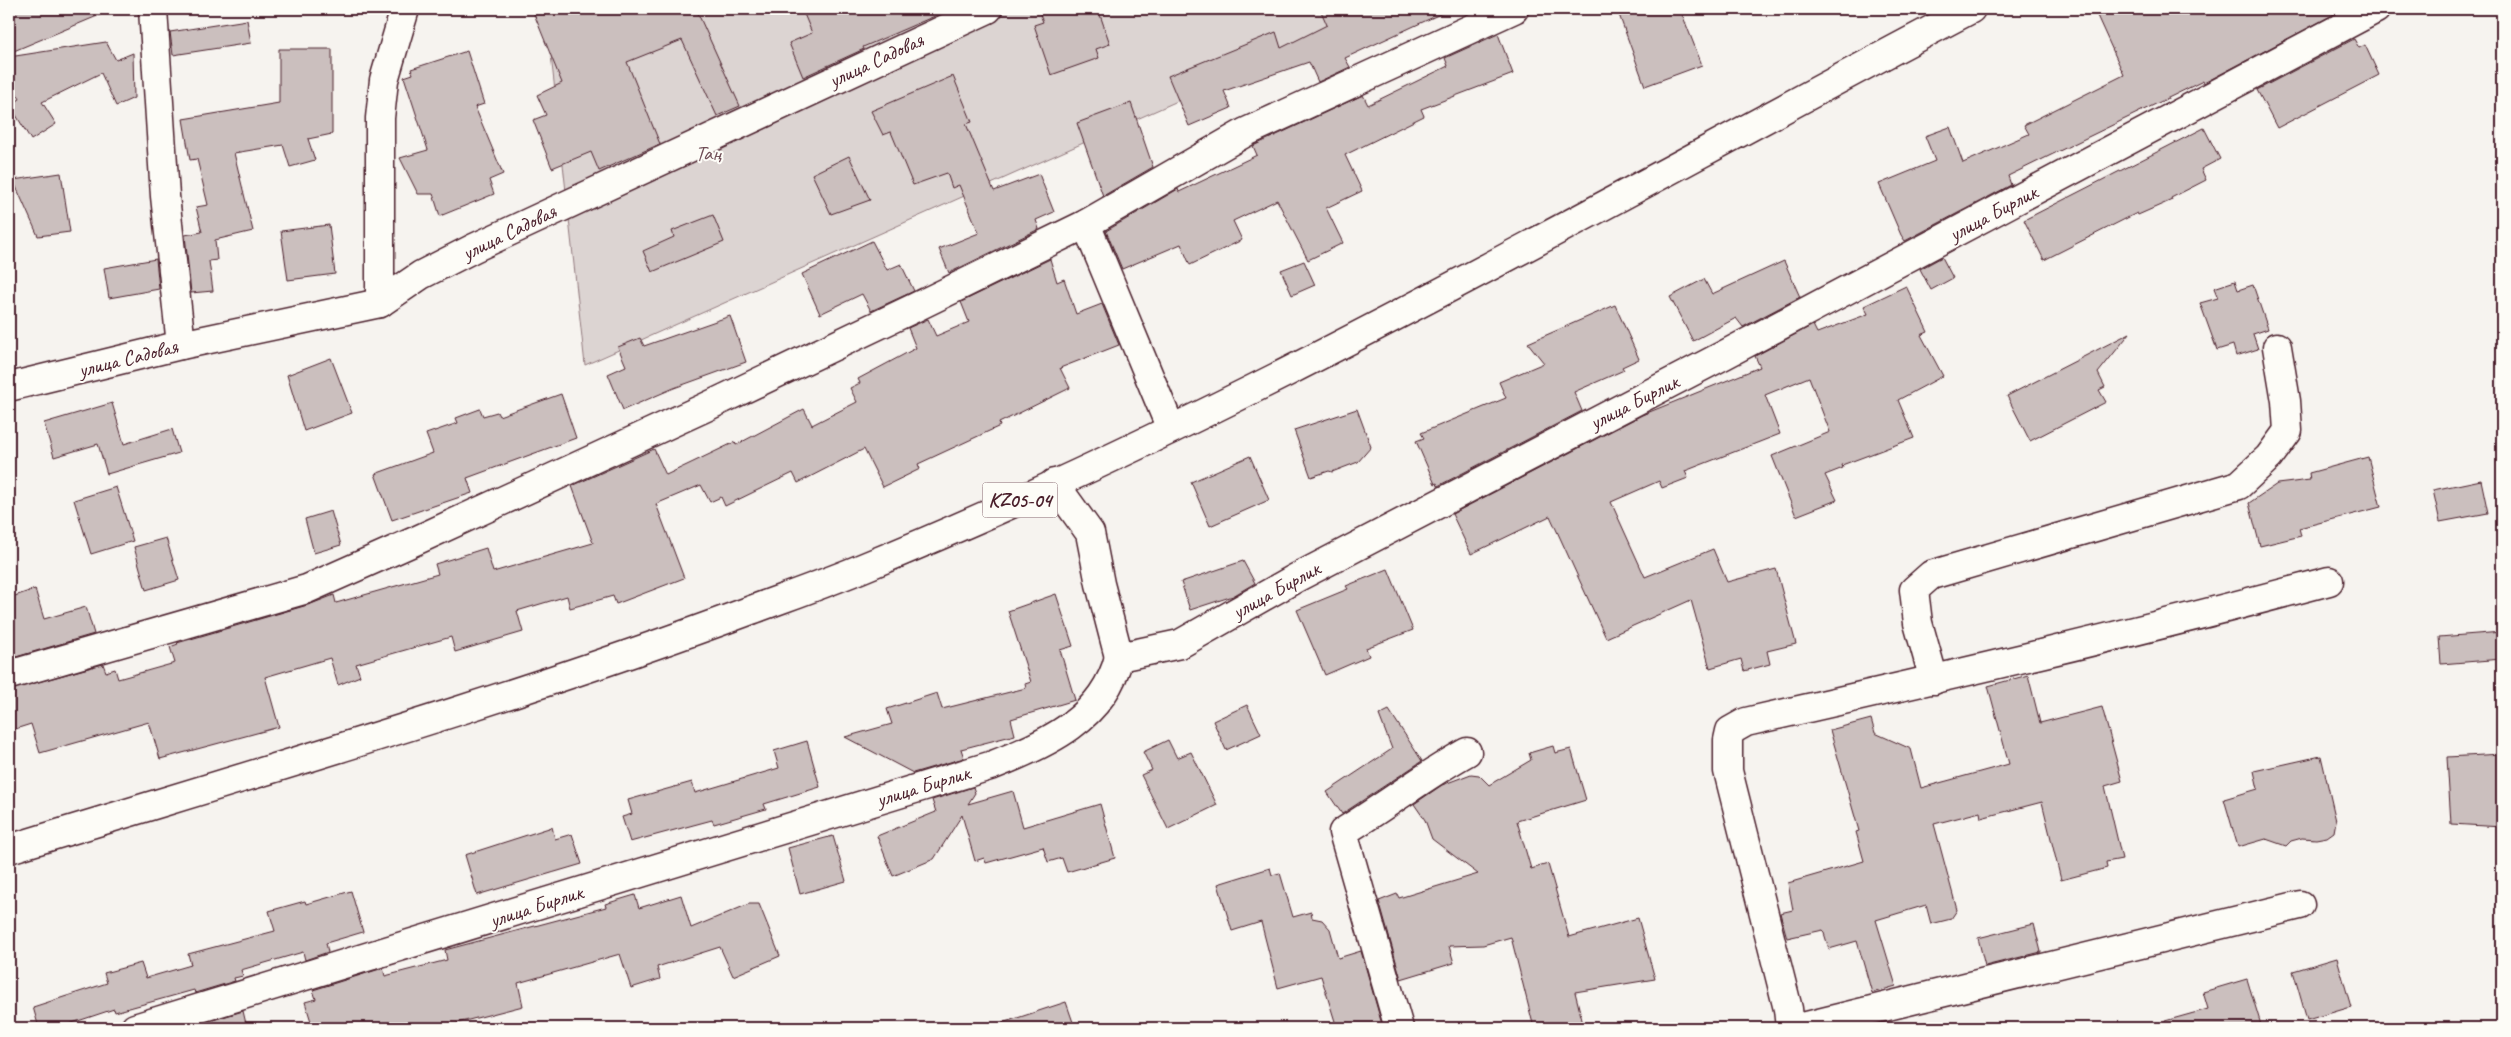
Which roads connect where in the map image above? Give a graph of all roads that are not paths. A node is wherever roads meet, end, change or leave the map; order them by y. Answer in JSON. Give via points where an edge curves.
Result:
{"nodes":[{"id":1,"x":153,"y":9,"type":"edge"},
{"id":2,"x":405,"y":9,"type":"edge"},
{"id":3,"x":988,"y":9,"type":"edge"},
{"id":4,"x":1514,"y":9,"type":"edge"},
{"id":5,"x":1971,"y":9,"type":"edge"},
{"id":6,"x":2376,"y":9,"type":"edge"},
{"id":7,"x":1086,"y":224,"type":"junction"},
{"id":8,"x":380,"y":303,"type":"junction"},
{"id":9,"x":181,"y":345,"type":"junction"},
{"id":10,"x":2278,"y":347,"type":"dead end"},
{"id":11,"x":9,"y":387,"type":"edge"},
{"id":12,"x":1171,"y":429,"type":"junction"},
{"id":13,"x":1054,"y":484,"type":"junction"},
{"id":14,"x":2330,"y":581,"type":"dead end"},
{"id":15,"x":1119,"y":657,"type":"junction"},
{"id":16,"x":9,"y":675,"type":"edge"},
{"id":17,"x":1934,"y":680,"type":"junction"},
{"id":18,"x":1467,"y":752,"type":"dead end"},
{"id":19,"x":9,"y":849,"type":"edge"},
{"id":20,"x":2300,"y":904,"type":"dead end"},
{"id":21,"x":135,"y":1028,"type":"edge"},
{"id":22,"x":1399,"y":1028,"type":"edge"},
{"id":23,"x":1790,"y":1028,"type":"edge"},
{"id":24,"x":1798,"y":1028,"type":"edge"}],
"edges":[{"from":1,"to":9,"type":"street","via":[[165,196]]},
{"from":2,"to":8,"type":"street","via":[[384,80],[380,118]]},
{"from":3,"to":8,"type":"street","name":"улица Садовая","via":[[483,244],[421,275]]},
{"from":4,"to":7,"type":"street","via":[[1246,132]]},
{"from":5,"to":12,"type":"street","number":"KZ05-04","via":[[1597,211],[1282,376]]},
{"from":6,"to":15,"type":"street","name":"улица Бирлик","via":[[1296,578],[1180,644]]},
{"from":7,"to":12,"type":"street"},
{"from":7,"to":16,"type":"street","via":[[704,408],[307,589]]},
{"from":8,"to":9,"type":"street","name":"улица Садовая"},
{"from":9,"to":11,"type":"street","name":"улица Садовая"},
{"from":10,"to":17,"type":"street","via":[[2288,431],[2269,457],[2239,486],[1931,575],[1914,590],[1918,623]]},
{"from":12,"to":13,"type":"street","number":"KZ05-04"},
{"from":13,"to":15,"type":"street","via":[[1090,533]]},
{"from":13,"to":19,"type":"street","number":"KZ05-04","via":[[864,568],[658,644],[428,722]]},
{"from":14,"to":17,"type":"street"},
{"from":15,"to":21,"type":"street","name":"улица Бирлик","via":[[1114,676],[1099,702],[1041,746],[993,765]]},
{"from":17,"to":23,"type":"street","via":[[1746,722],[1730,730],[1728,770]]},
{"from":18,"to":22,"type":"street","via":[[1343,832]]},
{"from":20,"to":24,"type":"street"}]}
